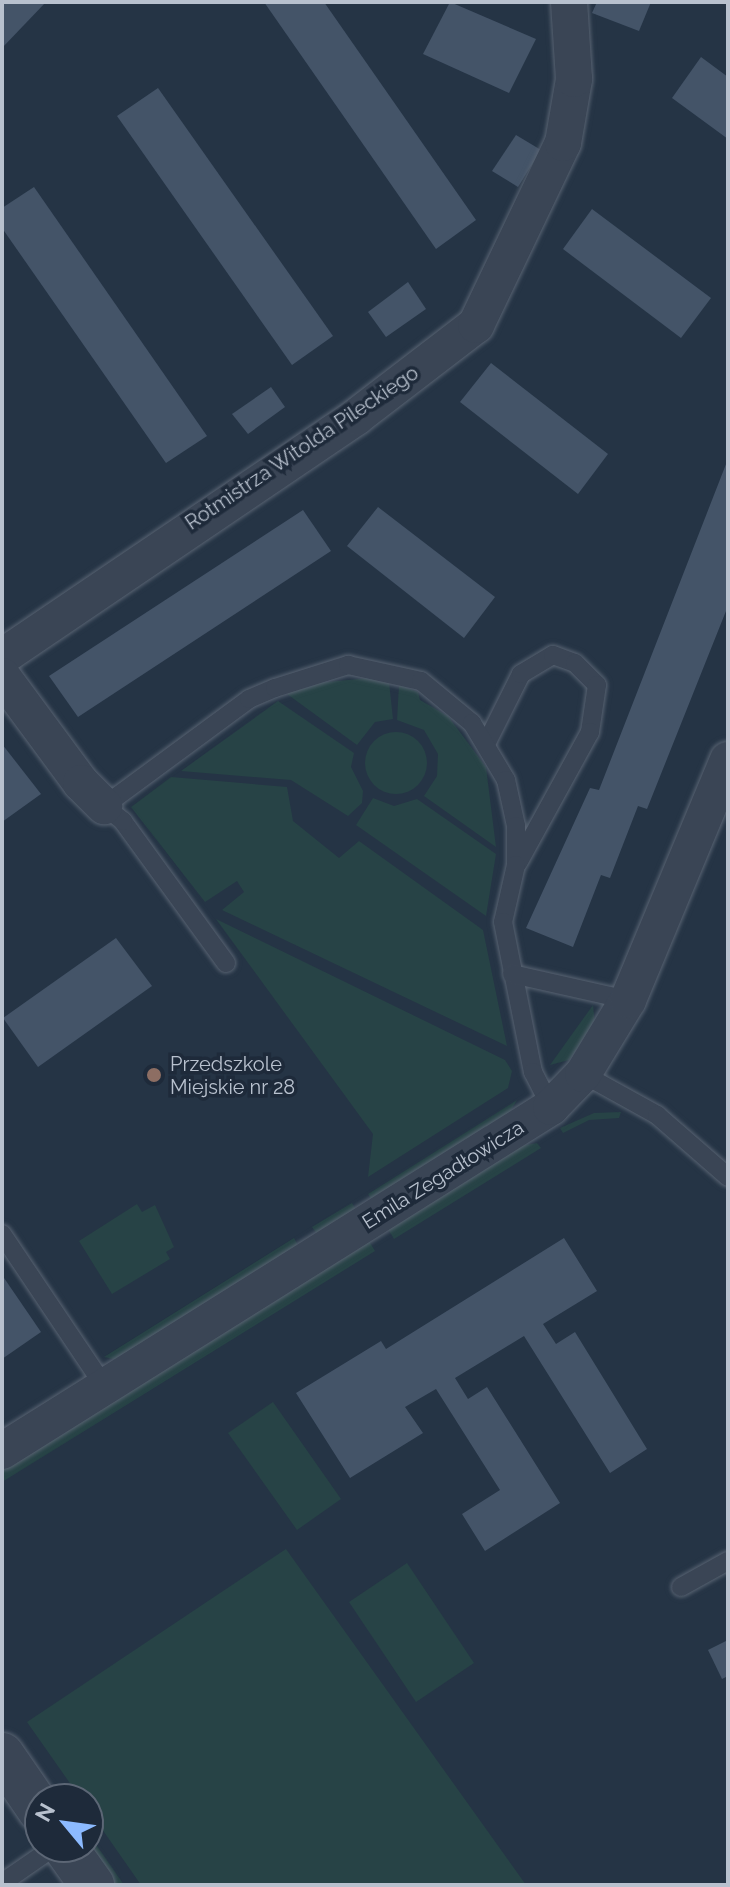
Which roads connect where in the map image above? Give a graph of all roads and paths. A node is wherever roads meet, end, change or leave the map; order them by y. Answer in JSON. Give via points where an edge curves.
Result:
{"nodes":[{"id":1,"x":569,"y":2,"type":"edge"},
{"id":2,"x":2,"y":657,"type":"edge"},
{"id":3,"x":2,"y":676,"type":"edge"},
{"id":4,"x":487,"y":742,"type":"junction"},
{"id":5,"x":728,"y":760,"type":"edge"},
{"id":6,"x":104,"y":806,"type":"junction"},
{"id":7,"x":516,"y":865,"type":"junction"},
{"id":8,"x":226,"y":963,"type":"dead end"},
{"id":9,"x":512,"y":974,"type":"junction"},
{"id":10,"x":628,"y":1000,"type":"junction"},
{"id":11,"x":583,"y":1074,"type":"junction"},
{"id":12,"x":551,"y":1107,"type":"junction"},
{"id":13,"x":728,"y":1177,"type":"edge"},
{"id":14,"x":2,"y":1234,"type":"edge"},
{"id":15,"x":104,"y":1386,"type":"junction"},
{"id":16,"x":2,"y":1451,"type":"edge"},
{"id":17,"x":728,"y":1561,"type":"edge"},
{"id":18,"x":681,"y":1587,"type":"dead end"},
{"id":19,"x":2,"y":1755,"type":"edge"},
{"id":20,"x":24,"y":1787,"type":"edge"},
{"id":21,"x":31,"y":1863,"type":"edge"},
{"id":22,"x":76,"y":1863,"type":"edge"},
{"id":23,"x":2,"y":1883,"type":"edge"},
{"id":24,"x":92,"y":1885,"type":"edge"}],
"edges":[{"from":1,"to":2,"type":"street","name":"Rotmistrza Witolda Pileckiego","via":[[574,79],[563,143],[476,325],[356,417]]},
{"from":3,"to":6,"type":"street"},
{"from":4,"to":6,"type":"lane","via":[[464,715],[421,681],[348,665],[249,699]]},
{"from":4,"to":7,"type":"lane","via":[[506,780],[516,826]]},
{"from":4,"to":7,"type":"lane","via":[[521,674],[553,655],[575,663],[597,685],[590,732]]},
{"from":5,"to":10,"type":"street","name":"Emila Zegadłowicza"},
{"from":6,"to":8,"type":"lane","via":[[123,821]]},
{"from":7,"to":9,"type":"lane","via":[[503,922]]},
{"from":9,"to":10,"type":"lane"},
{"from":9,"to":12,"type":"lane","via":[[533,1072]]},
{"from":10,"to":11,"type":"street","name":"Emila Zegadłowicza"},
{"from":11,"to":12,"type":"street","name":"Emila Zegadłowicza"},
{"from":11,"to":13,"type":"lane","via":[[657,1115]]},
{"from":12,"to":15,"type":"street","name":"Emila Zegadłowicza"},
{"from":14,"to":15,"type":"lane"},
{"from":15,"to":16,"type":"street","name":"Emila Zegadłowicza"},
{"from":17,"to":18,"type":"lane"},
{"from":19,"to":20,"type":"street"},
{"from":21,"to":23,"type":"lane"},
{"from":22,"to":24,"type":"street"}]}
